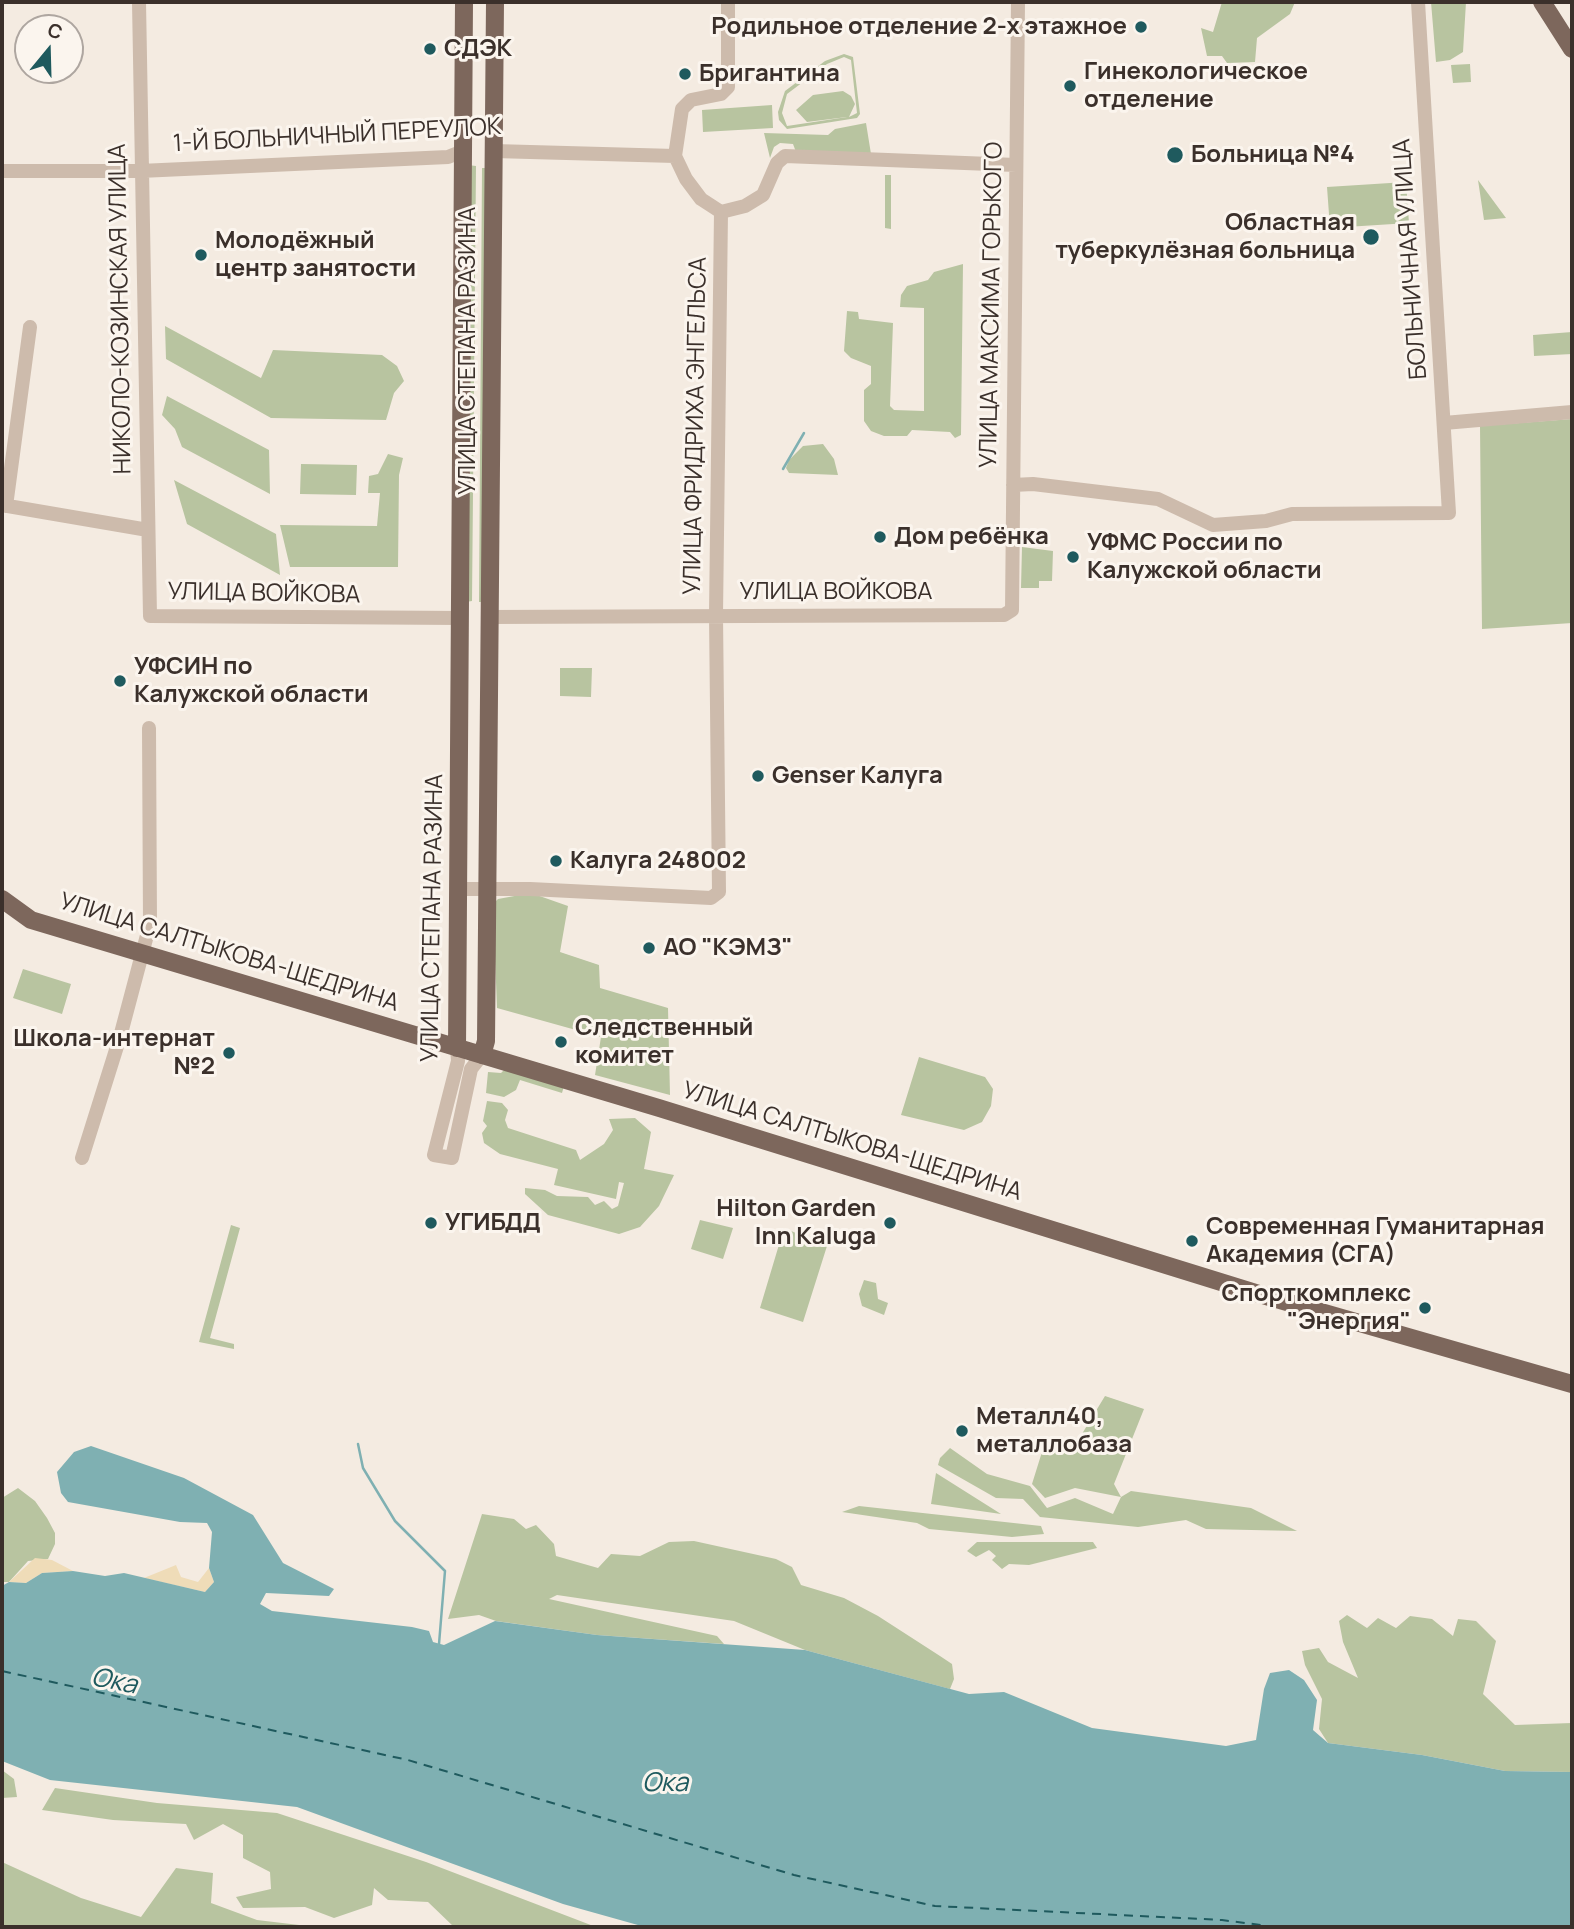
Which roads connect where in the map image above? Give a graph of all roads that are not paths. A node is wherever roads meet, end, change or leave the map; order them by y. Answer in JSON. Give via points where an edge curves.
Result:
{"nodes":[{"id":1,"x":139,"y":2,"type":"edge"},
{"id":2,"x":464,"y":2,"type":"edge"},
{"id":3,"x":495,"y":2,"type":"edge"},
{"id":4,"x":728,"y":2,"type":"edge"},
{"id":5,"x":1018,"y":2,"type":"edge"},
{"id":6,"x":1418,"y":2,"type":"edge"},
{"id":7,"x":1542,"y":2,"type":"edge"},
{"id":8,"x":1572,"y":49,"type":"edge"},
{"id":9,"x":463,"y":150,"type":"junction"},
{"id":10,"x":494,"y":151,"type":"junction"},
{"id":11,"x":675,"y":156,"type":"junction"},
{"id":12,"x":1016,"y":164,"type":"junction"},
{"id":13,"x":2,"y":171,"type":"edge"},
{"id":14,"x":141,"y":171,"type":"junction"},
{"id":15,"x":722,"y":212,"type":"junction"},
{"id":16,"x":30,"y":327,"type":"dead end"},
{"id":17,"x":1572,"y":412,"type":"edge"},
{"id":18,"x":1444,"y":423,"type":"junction"},
{"id":19,"x":1013,"y":485,"type":"junction"},
{"id":20,"x":4,"y":505,"type":"edge"},
{"id":21,"x":148,"y":530,"type":"junction"},
{"id":22,"x":1012,"y":610,"type":"joint"},
{"id":23,"x":716,"y":615,"type":"junction"},
{"id":24,"x":150,"y":616,"type":"joint"},
{"id":25,"x":490,"y":617,"type":"junction"},
{"id":26,"x":461,"y":618,"type":"junction"},
{"id":27,"x":149,"y":728,"type":"dead end"},
{"id":28,"x":488,"y":888,"type":"junction"},
{"id":29,"x":459,"y":889,"type":"junction"},
{"id":30,"x":2,"y":899,"type":"edge"},
{"id":31,"x":144,"y":953,"type":"junction"},
{"id":32,"x":457,"y":1048,"type":"junction"},
{"id":33,"x":482,"y":1055,"type":"junction"},
{"id":34,"x":82,"y":1158,"type":"dead end"},
{"id":35,"x":1572,"y":1384,"type":"edge"}],
"edges":[{"from":1,"to":14,"type":"street","name":"НИКОЛО-КОЗИНСКАЯ УЛИЦА"},
{"from":2,"to":9,"type":"main road","name":"УЛИЦА СТЕПАНА РАЗИНА"},
{"from":3,"to":10,"type":"main road","name":"УЛИЦА СТЕПАНА РАЗИНА"},
{"from":4,"to":11,"type":"street","via":[[728,87],[720,94],[691,100],[682,109]]},
{"from":5,"to":12,"type":"street","name":"УЛИЦА МАКСИМА ГОРЬКОГО"},
{"from":6,"to":18,"type":"street","name":"БОЛЬНИЧНАЯ УЛИЦА"},
{"from":7,"to":8,"type":"main road"},
{"from":9,"to":10,"type":"main road","name":"1-Й БОЛЬНИЧНЫЙ ПЕРЕУЛОК"},
{"from":9,"to":14,"type":"street","name":"1-Й БОЛЬНИЧНЫЙ ПЕРЕУЛОК","via":[[448,156]]},
{"from":9,"to":26,"type":"main road","name":"УЛИЦА СТЕПАНА РАЗИНА"},
{"from":10,"to":11,"type":"street","name":"1-Й БОЛЬНИЧНЫЙ ПЕРЕУЛОК"},
{"from":10,"to":25,"type":"main road","name":"УЛИЦА СТЕПАНА РАЗИНА"},
{"from":11,"to":15,"type":"street","via":[[695,191]]},
{"from":12,"to":15,"type":"street","via":[[785,156],[777,163],[763,195]]},
{"from":12,"to":19,"type":"street","name":"УЛИЦА МАКСИМА ГОРЬКОГО"},
{"from":13,"to":14,"type":"street","name":"1-Й БОЛЬНИЧНЫЙ ПЕРЕУЛОК"},
{"from":14,"to":21,"type":"street","name":"НИКОЛО-КОЗИНСКАЯ УЛИЦА"},
{"from":15,"to":23,"type":"street","name":"УЛИЦА ФРИДРИХА ЭНГЕЛЬСА"},
{"from":16,"to":20,"type":"street"},
{"from":17,"to":18,"type":"street"},
{"from":18,"to":19,"type":"street","name":"БОЛЬНИЧНАЯ УЛИЦА","via":[[1450,513],[1292,514],[1266,522],[1213,525],[1158,499]]},
{"from":19,"to":22,"type":"street","name":"УЛИЦА МАКСИМА ГОРЬКОГО"},
{"from":20,"to":21,"type":"street"},
{"from":21,"to":24,"type":"street","name":"НИКОЛО-КОЗИНСКАЯ УЛИЦА"},
{"from":22,"to":23,"type":"street","name":"УЛИЦА ВОЙКОВА","via":[[1004,615]]},
{"from":23,"to":25,"type":"street","name":"УЛИЦА ВОЙКОВА"},
{"from":23,"to":28,"type":"street","name":"УЛИЦА ФРИДРИХА ЭНГЕЛЬСА","via":[[719,892],[711,898]]},
{"from":24,"to":26,"type":"street","name":"УЛИЦА ВОЙКОВА"},
{"from":25,"to":26,"type":"main road"},
{"from":25,"to":28,"type":"main road","name":"УЛИЦА СТЕПАНА РАЗИНА"},
{"from":26,"to":29,"type":"main road","name":"УЛИЦА СТЕПАНА РАЗИНА"},
{"from":27,"to":31,"type":"street","via":[[150,924]]},
{"from":28,"to":29,"type":"street"},
{"from":28,"to":33,"type":"main road","name":"УЛИЦА СТЕПАНА РАЗИНА"},
{"from":29,"to":32,"type":"main road","name":"УЛИЦА СТЕПАНА РАЗИНА"},
{"from":30,"to":31,"type":"main road","name":"УЛИЦА САЛТЫКОВА-ЩЕДРИНА","via":[[31,920]]},
{"from":31,"to":32,"type":"main road","name":"УЛИЦА САЛТЫКОВА-ЩЕДРИНА"},
{"from":31,"to":34,"type":"street"},
{"from":32,"to":33,"type":"main road","name":"УЛИЦА САЛТЫКОВА-ЩЕДРИНА"},
{"from":32,"to":33,"type":"street","name":"УЛИЦА СТЕПАНА РАЗИНА","via":[[458,1061],[434,1155],[452,1158],[471,1069]]},
{"from":33,"to":35,"type":"main road","name":"УЛИЦА САЛТЫКОВА-ЩЕДРИНА","via":[[1269,1297]]}]}
